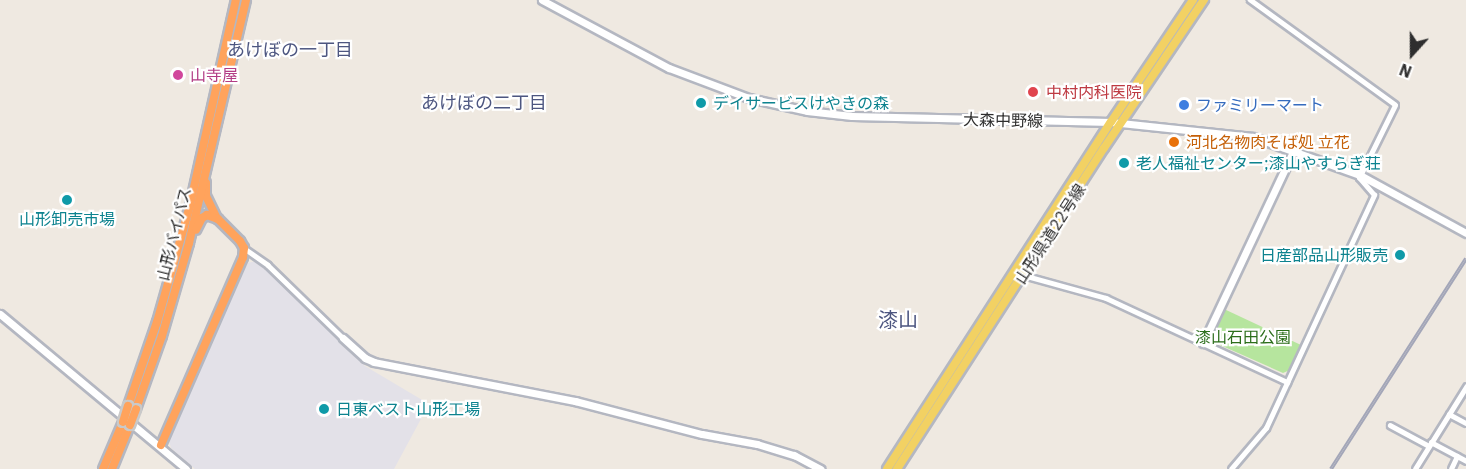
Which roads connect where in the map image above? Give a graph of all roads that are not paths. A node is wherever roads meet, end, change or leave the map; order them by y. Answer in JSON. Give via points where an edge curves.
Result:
{"nodes":[{"id":1,"x":236,"y":0,"type":"edge"},
{"id":2,"x":246,"y":0,"type":"edge"},
{"id":3,"x":542,"y":0,"type":"edge"},
{"id":4,"x":1194,"y":0,"type":"edge"},
{"id":5,"x":1204,"y":0,"type":"edge"},
{"id":6,"x":1250,"y":0,"type":"edge"},
{"id":7,"x":222,"y":99,"type":"junction"},
{"id":8,"x":1111,"y":122,"type":"junction"},
{"id":9,"x":1121,"y":123,"type":"junction"},
{"id":10,"x":1294,"y":150,"type":"junction"},
{"id":11,"x":1360,"y":175,"type":"junction"},
{"id":12,"x":218,"y":219,"type":"junction"},
{"id":13,"x":1466,"y":233,"type":"edge"},
{"id":14,"x":244,"y":248,"type":"junction"},
{"id":15,"x":1023,"y":274,"type":"junction"},
{"id":16,"x":179,"y":278,"type":"junction"},
{"id":17,"x":0,"y":314,"type":"edge"},
{"id":18,"x":343,"y":338,"type":"joint"},
{"id":19,"x":1203,"y":343,"type":"junction"},
{"id":20,"x":1287,"y":382,"type":"junction"},
{"id":21,"x":1466,"y":388,"type":"edge"},
{"id":22,"x":132,"y":407,"type":"junction"},
{"id":23,"x":1449,"y":414,"type":"junction"},
{"id":24,"x":1466,"y":423,"type":"edge"},
{"id":25,"x":1390,"y":425,"type":"dead end"},
{"id":26,"x":1430,"y":444,"type":"junction"},
{"id":27,"x":161,"y":445,"type":"junction"},
{"id":28,"x":113,"y":456,"type":"junction"},
{"id":29,"x":1457,"y":456,"type":"junction"},
{"id":30,"x":1466,"y":461,"type":"edge"},
{"id":31,"x":103,"y":469,"type":"edge"},
{"id":32,"x":112,"y":469,"type":"edge"},
{"id":33,"x":186,"y":469,"type":"edge"},
{"id":34,"x":820,"y":469,"type":"edge"},
{"id":35,"x":887,"y":469,"type":"edge"},
{"id":36,"x":897,"y":469,"type":"edge"},
{"id":37,"x":1231,"y":469,"type":"edge"},
{"id":38,"x":1415,"y":469,"type":"edge"},
{"id":39,"x":1450,"y":469,"type":"edge"}],
"edges":[{"from":1,"to":22,"type":"highway","name":"山形バイパス","via":[[190,205]]},
{"from":2,"to":7,"type":"highway","name":"山形バイパス"},
{"from":3,"to":8,"type":"main road","name":"大森中野線","via":[[669,68],[730,92],[782,106],[852,116]]},
{"from":4,"to":8,"type":"main road","name":"山形県道22号線"},
{"from":5,"to":9,"type":"main road","name":"山形県道22号線"},
{"from":6,"to":11,"type":"street","via":[[1395,105]]},
{"from":7,"to":12,"type":"highway","via":[[206,188]]},
{"from":7,"to":16,"type":"highway","name":"山形バイパス"},
{"from":8,"to":9,"type":"main road","name":"大森中野線"},
{"from":8,"to":35,"type":"main road","name":"山形県道22号線"},
{"from":9,"to":10,"type":"main road","name":"大森中野線","via":[[1252,137]]},
{"from":9,"to":15,"type":"main road","name":"山形県道22号線"},
{"from":10,"to":11,"type":"main road","name":"大森中野線"},
{"from":10,"to":19,"type":"main road"},
{"from":11,"to":13,"type":"main road","name":"大森中野線"},
{"from":11,"to":20,"type":"street","via":[[1362,184],[1374,195]]},
{"from":12,"to":14,"type":"highway"},
{"from":12,"to":16,"type":"highway","via":[[207,215],[202,218]]},
{"from":14,"to":18,"type":"street","via":[[268,265]]},
{"from":14,"to":27,"type":"highway","via":[[239,269]]},
{"from":15,"to":19,"type":"street","via":[[1106,298]]},
{"from":15,"to":36,"type":"main road","name":"山形県道22号線"},
{"from":16,"to":22,"type":"highway","name":"山形バイパス"},
{"from":17,"to":27,"type":"main road"},
{"from":18,"to":34,"type":"main road","via":[[374,362],[574,401],[757,444],[794,455]]},
{"from":19,"to":20,"type":"street"},
{"from":20,"to":37,"type":"street","via":[[1266,428]]},
{"from":21,"to":23,"type":"street"},
{"from":22,"to":28,"type":"highway","name":"山形バイパス","bridge":true},
{"from":23,"to":24,"type":"street"},
{"from":23,"to":26,"type":"street"},
{"from":25,"to":26,"type":"street"},
{"from":26,"to":29,"type":"street"},
{"from":26,"to":38,"type":"street"},
{"from":27,"to":33,"type":"main road"},
{"from":28,"to":31,"type":"highway","name":"山形バイパス"},
{"from":28,"to":32,"type":"highway","name":"山形バイパス"},
{"from":29,"to":30,"type":"street"},
{"from":29,"to":39,"type":"street"}]}
